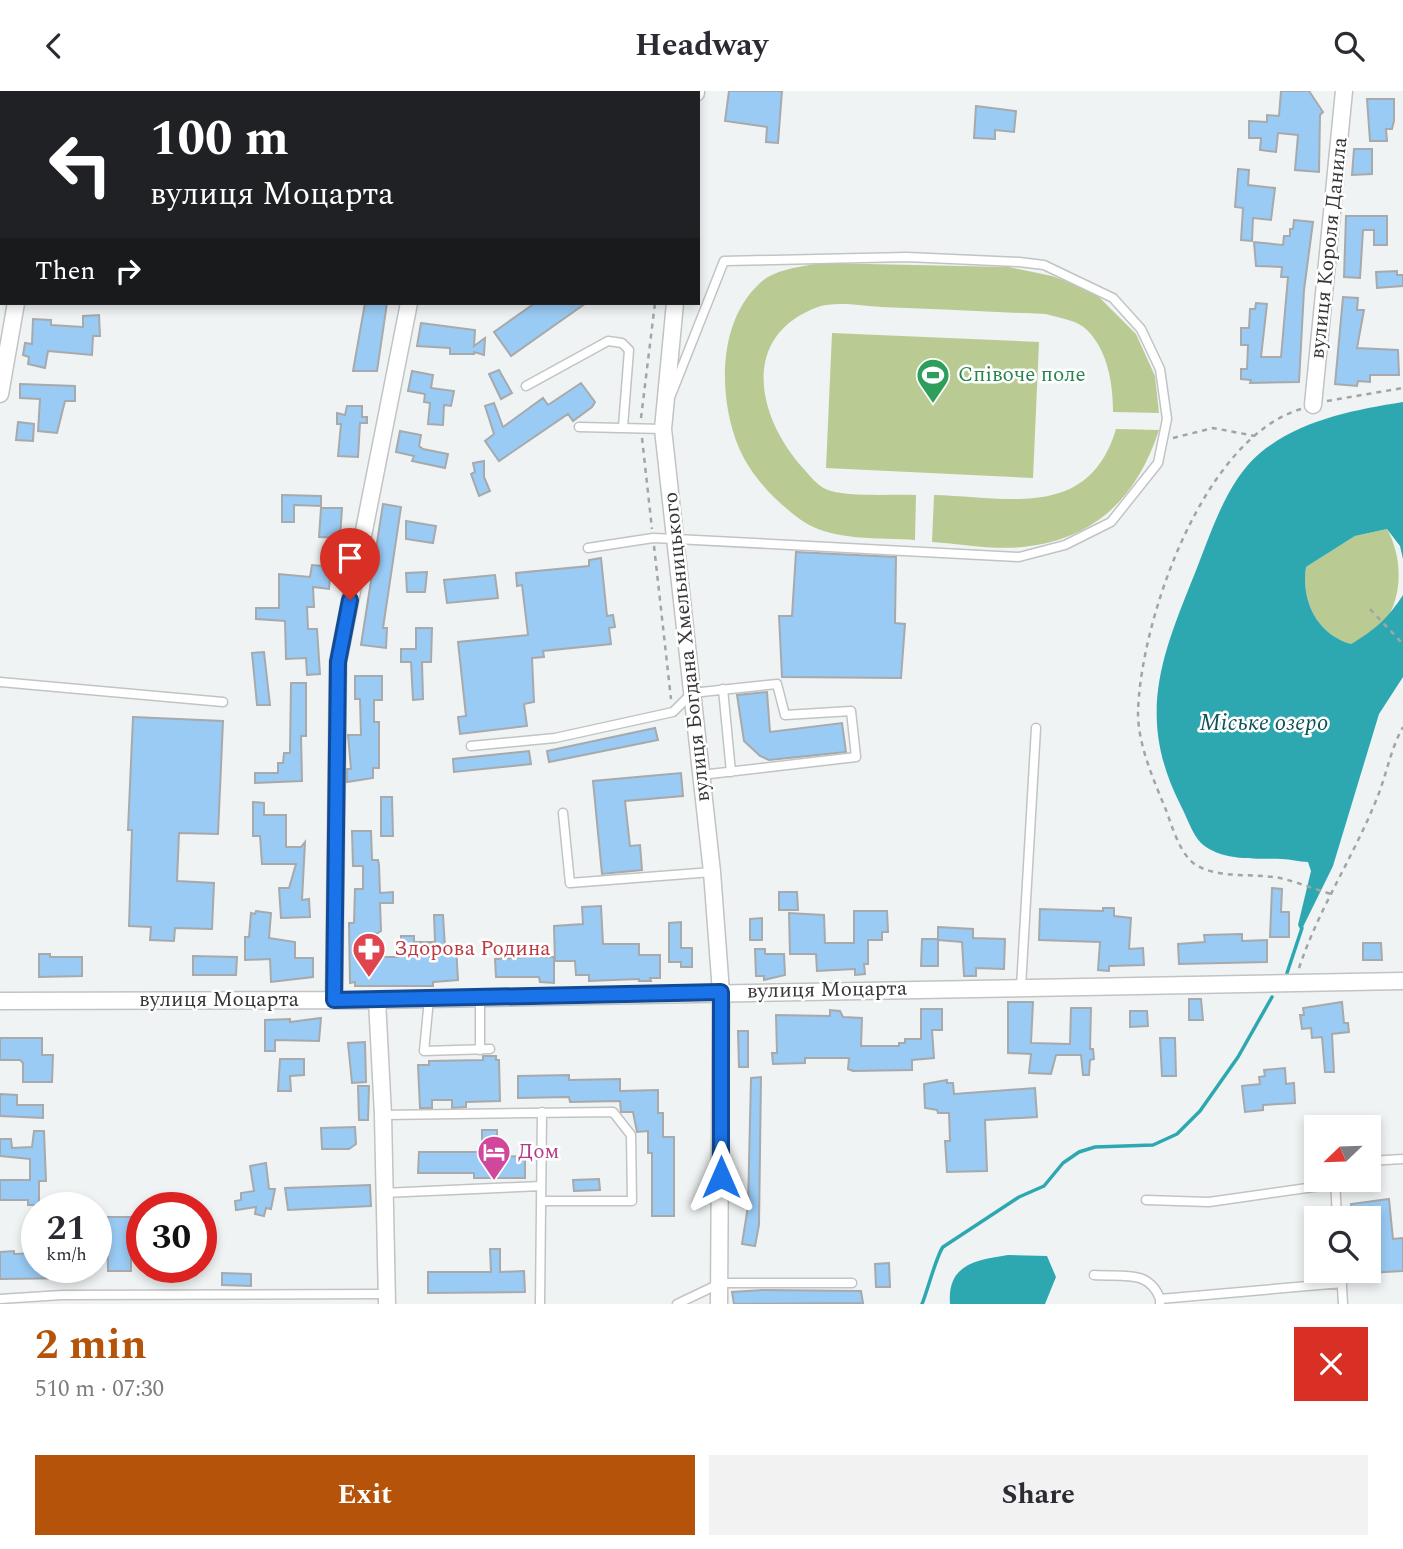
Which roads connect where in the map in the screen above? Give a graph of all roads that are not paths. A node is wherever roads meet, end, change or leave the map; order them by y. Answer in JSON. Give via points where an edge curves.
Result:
{"nodes":[{"id":1,"x":1344,"y":91,"type":"edge"},
{"id":2,"x":16,"y":305,"type":"edge"},
{"id":3,"x":409,"y":305,"type":"edge"},
{"id":4,"x":675,"y":305,"type":"edge"},
{"id":5,"x":526,"y":386,"type":"dead end"},
{"id":6,"x":0,"y":394,"type":"edge"},
{"id":7,"x":1313,"y":405,"type":"road end"},
{"id":8,"x":663,"y":422,"type":"junction"},
{"id":9,"x":579,"y":427,"type":"dead end"},
{"id":10,"x":623,"y":427,"type":"junction"},
{"id":11,"x":676,"y":539,"type":"junction"},
{"id":12,"x":588,"y":548,"type":"dead end"},
{"id":13,"x":0,"y":682,"type":"edge"},
{"id":14,"x":723,"y":689,"type":"junction"},
{"id":15,"x":692,"y":693,"type":"junction"},
{"id":16,"x":223,"y":702,"type":"dead end"},
{"id":17,"x":1036,"y":728,"type":"dead end"},
{"id":18,"x":471,"y":746,"type":"dead end"},
{"id":19,"x":731,"y":772,"type":"junction"},
{"id":20,"x":701,"y":775,"type":"junction"},
{"id":21,"x":563,"y":813,"type":"dead end"},
{"id":22,"x":712,"y":872,"type":"junction"},
{"id":23,"x":1403,"y":981,"type":"edge"},
{"id":24,"x":1021,"y":987,"type":"junction"},
{"id":25,"x":721,"y":992,"type":"junction"},
{"id":26,"x":480,"y":998,"type":"junction"},
{"id":27,"x":429,"y":999,"type":"junction"},
{"id":28,"x":334,"y":1000,"type":"junction"},
{"id":29,"x":377,"y":1000,"type":"junction"},
{"id":30,"x":0,"y":1001,"type":"edge"},
{"id":31,"x":480,"y":1049,"type":"junction"},
{"id":32,"x":490,"y":1049,"type":"dead end"},
{"id":33,"x":542,"y":1112,"type":"junction"},
{"id":34,"x":383,"y":1115,"type":"junction"},
{"id":35,"x":1403,"y":1160,"type":"edge"},
{"id":36,"x":1381,"y":1161,"type":"edge"},
{"id":37,"x":541,"y":1187,"type":"junction"},
{"id":38,"x":1304,"y":1187,"type":"edge"},
{"id":39,"x":383,"y":1192,"type":"junction"},
{"id":40,"x":1146,"y":1200,"type":"dead end"},
{"id":41,"x":541,"y":1201,"type":"junction"},
{"id":42,"x":1094,"y":1275,"type":"dead end"},
{"id":43,"x":722,"y":1283,"type":"junction"},
{"id":44,"x":852,"y":1283,"type":"dead end"},
{"id":45,"x":1342,"y":1283,"type":"joint"},
{"id":46,"x":0,"y":1299,"type":"edge"},
{"id":47,"x":386,"y":1299,"type":"edge"},
{"id":48,"x":1160,"y":1301,"type":"edge"},
{"id":49,"x":540,"y":1304,"type":"edge"},
{"id":50,"x":677,"y":1304,"type":"edge"},
{"id":51,"x":719,"y":1304,"type":"edge"},
{"id":52,"x":1343,"y":1304,"type":"edge"}],
"edges":[{"from":1,"to":7,"type":"street","name":"вулиця Короля Данила"},
{"from":2,"to":6,"type":"street"},
{"from":3,"to":28,"type":"street","via":[[338,662]]},
{"from":4,"to":8,"type":"street","name":"вулиця Богдана Хмельницького"},
{"from":5,"to":10,"type":"lane","via":[[608,341],[622,343],[629,350]]},
{"from":8,"to":10,"type":"lane"},
{"from":8,"to":11,"type":"street","name":"вулиця Богдана Хмельницького"},
{"from":8,"to":11,"type":"lane","via":[[724,261],[907,257],[1044,265],[1113,298],[1141,329],[1160,369],[1167,419],[1158,463],[1111,522],[1065,545],[1019,557]]},
{"from":9,"to":10,"type":"lane"},
{"from":11,"to":12,"type":"lane"},
{"from":11,"to":15,"type":"street","name":"вулиця Богдана Хмельницького"},
{"from":13,"to":16,"type":"lane"},
{"from":14,"to":15,"type":"lane"},
{"from":14,"to":19,"type":"lane"},
{"from":14,"to":19,"type":"lane","via":[[777,684],[785,715],[851,711],[856,757]]},
{"from":15,"to":18,"type":"lane","via":[[673,712],[555,738]]},
{"from":15,"to":20,"type":"street","name":"вулиця Богдана Хмельницького"},
{"from":17,"to":24,"type":"lane"},
{"from":19,"to":20,"type":"lane"},
{"from":20,"to":22,"type":"street","name":"вулиця Богдана Хмельницького"},
{"from":21,"to":22,"type":"lane","via":[[570,883]]},
{"from":22,"to":25,"type":"street","name":"вулиця Богдана Хмельницького"},
{"from":23,"to":24,"type":"street","name":"вулиця Моцарта"},
{"from":24,"to":25,"type":"street","name":"вулиця Моцарта"},
{"from":25,"to":26,"type":"street","name":"вулиця Моцарта"},
{"from":25,"to":43,"type":"street","name":"вулиця Богдана Хмельницького"},
{"from":26,"to":27,"type":"street","name":"вулиця Моцарта"},
{"from":26,"to":31,"type":"lane"},
{"from":27,"to":29,"type":"street","name":"вулиця Моцарта"},
{"from":27,"to":31,"type":"lane","via":[[424,1051]]},
{"from":28,"to":29,"type":"street","name":"вулиця Моцарта"},
{"from":28,"to":30,"type":"street","name":"вулиця Моцарта"},
{"from":29,"to":34,"type":"street"},
{"from":31,"to":32,"type":"lane"},
{"from":33,"to":34,"type":"lane"},
{"from":33,"to":37,"type":"lane"},
{"from":33,"to":41,"type":"lane","via":[[613,1112],[631,1135],[632,1201]]},
{"from":34,"to":39,"type":"street"},
{"from":35,"to":36,"type":"lane"},
{"from":37,"to":39,"type":"lane"},
{"from":37,"to":41,"type":"lane"},
{"from":38,"to":40,"type":"lane","via":[[1209,1202]]},
{"from":39,"to":47,"type":"street"},
{"from":41,"to":49,"type":"lane"},
{"from":42,"to":48,"type":"lane","via":[[1143,1277],[1155,1285]]},
{"from":43,"to":44,"type":"lane"},
{"from":43,"to":50,"type":"lane"},
{"from":43,"to":51,"type":"street","name":"вулиця Богдана Хмельницького"},
{"from":45,"to":48,"type":"lane"},
{"from":45,"to":52,"type":"lane"},
{"from":46,"to":47,"type":"lane"}]}
